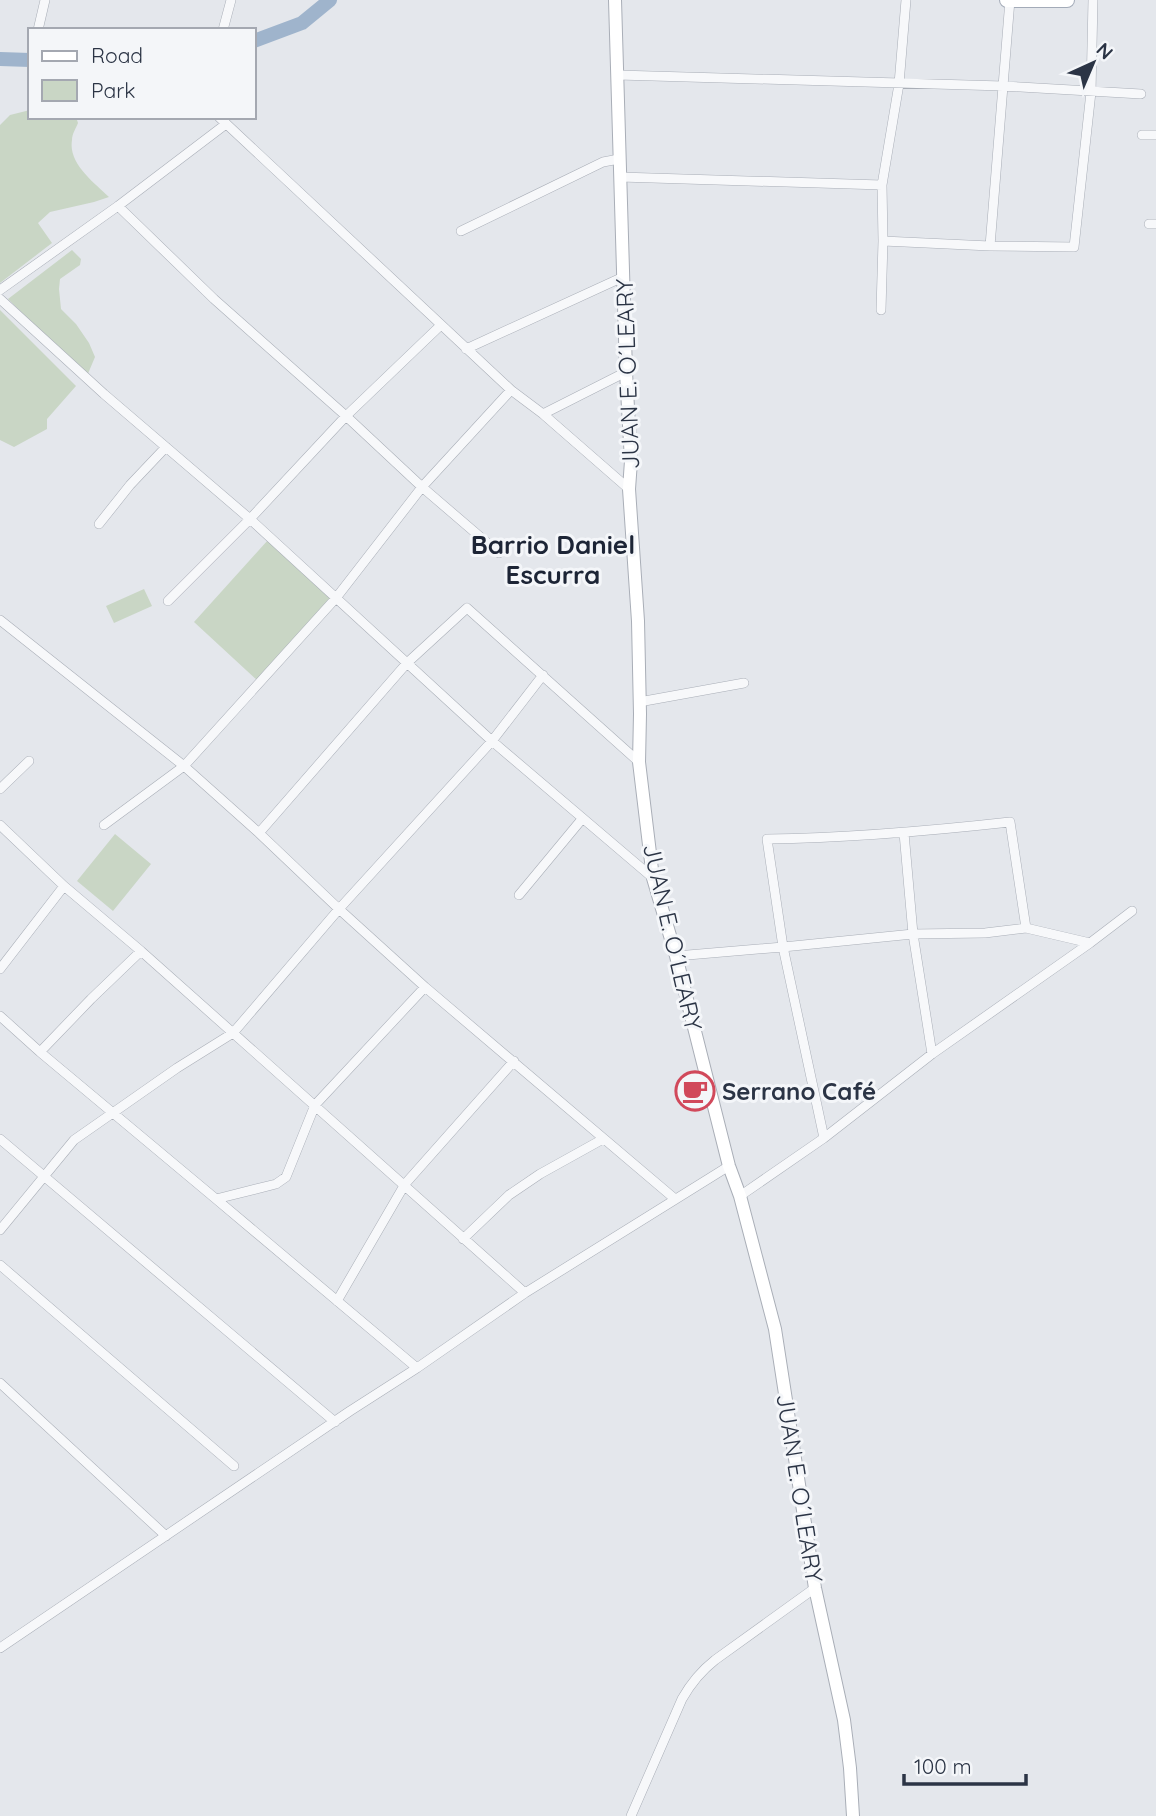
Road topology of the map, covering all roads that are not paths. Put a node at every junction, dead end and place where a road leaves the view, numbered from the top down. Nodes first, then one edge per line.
1 (45, 0) edge
2 (231, 0) edge
3 (615, 0) edge
4 (906, 0) edge
5 (1009, 0) edge
6 (1067, 0) edge
7 (1093, 0) edge
8 (38, 28) edge
9 (224, 28) edge
10 (618, 75) junction
11 (899, 84) junction
12 (1003, 86) junction
13 (1091, 92) junction
14 (1141, 94) dead end
15 (223, 121) edge
16 (1142, 135) dead end
17 (1156, 135) edge
18 (619, 159) junction
19 (620, 177) junction
20 (882, 185) junction
21 (118, 206) junction
22 (461, 231) dead end
23 (883, 241) junction
24 (990, 246) junction
25 (623, 277) junction
26 (0, 290) edge
27 (0, 299) edge
28 (881, 310) dead end
29 (441, 325) junction
30 (466, 349) junction
31 (626, 372) junction
32 (511, 390) junction
33 (543, 414) junction
34 (346, 416) junction
35 (166, 447) junction
36 (422, 487) junction
37 (629, 489) junction
38 (250, 519) junction
39 (99, 524) dead end
40 (499, 554) dead end
41 (336, 598) junction
42 (168, 601) dead end
43 (0, 620) edge
44 (407, 663) junction
45 (543, 675) junction
46 (744, 683) dead end
47 (639, 702) junction
48 (492, 741) junction
49 (29, 761) dead end
50 (639, 762) junction
51 (184, 766) junction
52 (0, 789) edge
53 (582, 819) junction
54 (0, 825) edge
55 (104, 825) dead end
56 (259, 833) junction
57 (904, 833) junction
58 (653, 878) junction
59 (65, 886) junction
60 (519, 895) dead end
61 (339, 909) junction
62 (1132, 911) dead end
63 (1026, 928) junction
64 (913, 934) junction
65 (1090, 943) junction
66 (783, 947) junction
67 (141, 951) junction
68 (676, 956) junction
69 (0, 969) edge
70 (425, 987) junction
71 (0, 1016) edge
72 (233, 1033) junction
73 (40, 1052) junction
74 (932, 1054) junction
75 (514, 1061) junction
76 (315, 1105) junction
77 (112, 1113) junction
78 (824, 1138) junction
79 (0, 1139) edge
80 (603, 1139) junction
81 (729, 1166) junction
82 (45, 1177) junction
83 (405, 1184) junction
84 (740, 1196) junction
85 (216, 1199) junction
86 (675, 1199) junction
87 (0, 1230) edge
88 (463, 1239) junction
89 (0, 1265) edge
90 (525, 1293) junction
91 (337, 1301) junction
92 (417, 1368) junction
93 (0, 1382) edge
94 (335, 1422) junction
95 (234, 1466) dead end
96 (166, 1536) junction
97 (815, 1588) junction
98 (0, 1648) edge
99 (631, 1816) edge
100 (853, 1816) edge

1 - 8 street
2 - 9 street
3 - 10 street, JUAN E. O´LEARY
4 - 11 street
5 - 6 main road
5 - 12 street
7 - 13 street
10 - 11 street
10 - 18 street, JUAN E. O´LEARY
11 - 12 street
11 - 20 street
12 - 13 street
12 - 24 street
13 - 14 street
13 - 24 street
15 - 21 street
15 - 29 street
16 - 17 street
18 - 19 street, JUAN E. O´LEARY
18 - 22 street
19 - 20 street
19 - 25 street, JUAN E. O´LEARY
20 - 23 street
21 - 26 street
21 - 34 street
23 - 24 street
23 - 28 street
25 - 30 street
25 - 31 street, JUAN E. O´LEARY
27 - 35 street
29 - 30 street
29 - 34 street
30 - 32 street
31 - 33 street
31 - 37 street, JUAN E. O´LEARY
32 - 33 street
32 - 36 street
33 - 37 street
34 - 36 street
34 - 38 street
35 - 38 street
35 - 39 street
36 - 40 street
36 - 41 street
37 - 47 street, JUAN E. O´LEARY
38 - 41 street
38 - 42 street
41 - 44 street
41 - 51 street
43 - 51 street
44 - 45 street
44 - 48 street
44 - 56 street
45 - 48 street
45 - 50 street
46 - 47 street
47 - 50 street, JUAN E. O´LEARY
48 - 53 street
48 - 61 street
49 - 52 street
50 - 58 street, JUAN E. O´LEARY
51 - 55 street
51 - 56 street
53 - 58 street
53 - 60 street
54 - 59 street
56 - 61 street
57 - 63 street
57 - 64 street
57 - 66 street
58 - 68 street, JUAN E. O´LEARY
59 - 67 street
59 - 69 street
61 - 70 street
61 - 72 street
62 - 65 street
63 - 64 street
63 - 65 street
64 - 66 street
64 - 74 street
65 - 74 street
66 - 68 street
66 - 78 street
67 - 72 street
67 - 73 street
68 - 81 street, JUAN E. O´LEARY
70 - 75 street
70 - 76 street
71 - 73 street
72 - 76 street
72 - 77 street
73 - 77 street
74 - 78 street
75 - 80 street
75 - 83 street
76 - 83 street
76 - 85 street
77 - 82 street
77 - 85 street
78 - 84 street
79 - 82 street
80 - 86 street
80 - 88 street
81 - 84 street, JUAN E. O´LEARY
81 - 86 street
82 - 87 street
82 - 94 street
83 - 88 street
83 - 91 street
84 - 97 street, JUAN E. O´LEARY
85 - 91 street
86 - 90 street
88 - 90 street
89 - 95 street
90 - 92 street
91 - 92 street
92 - 94 street
93 - 96 street
94 - 96 street
96 - 98 street
97 - 99 street
97 - 100 street, JUAN E. O´LEARY

